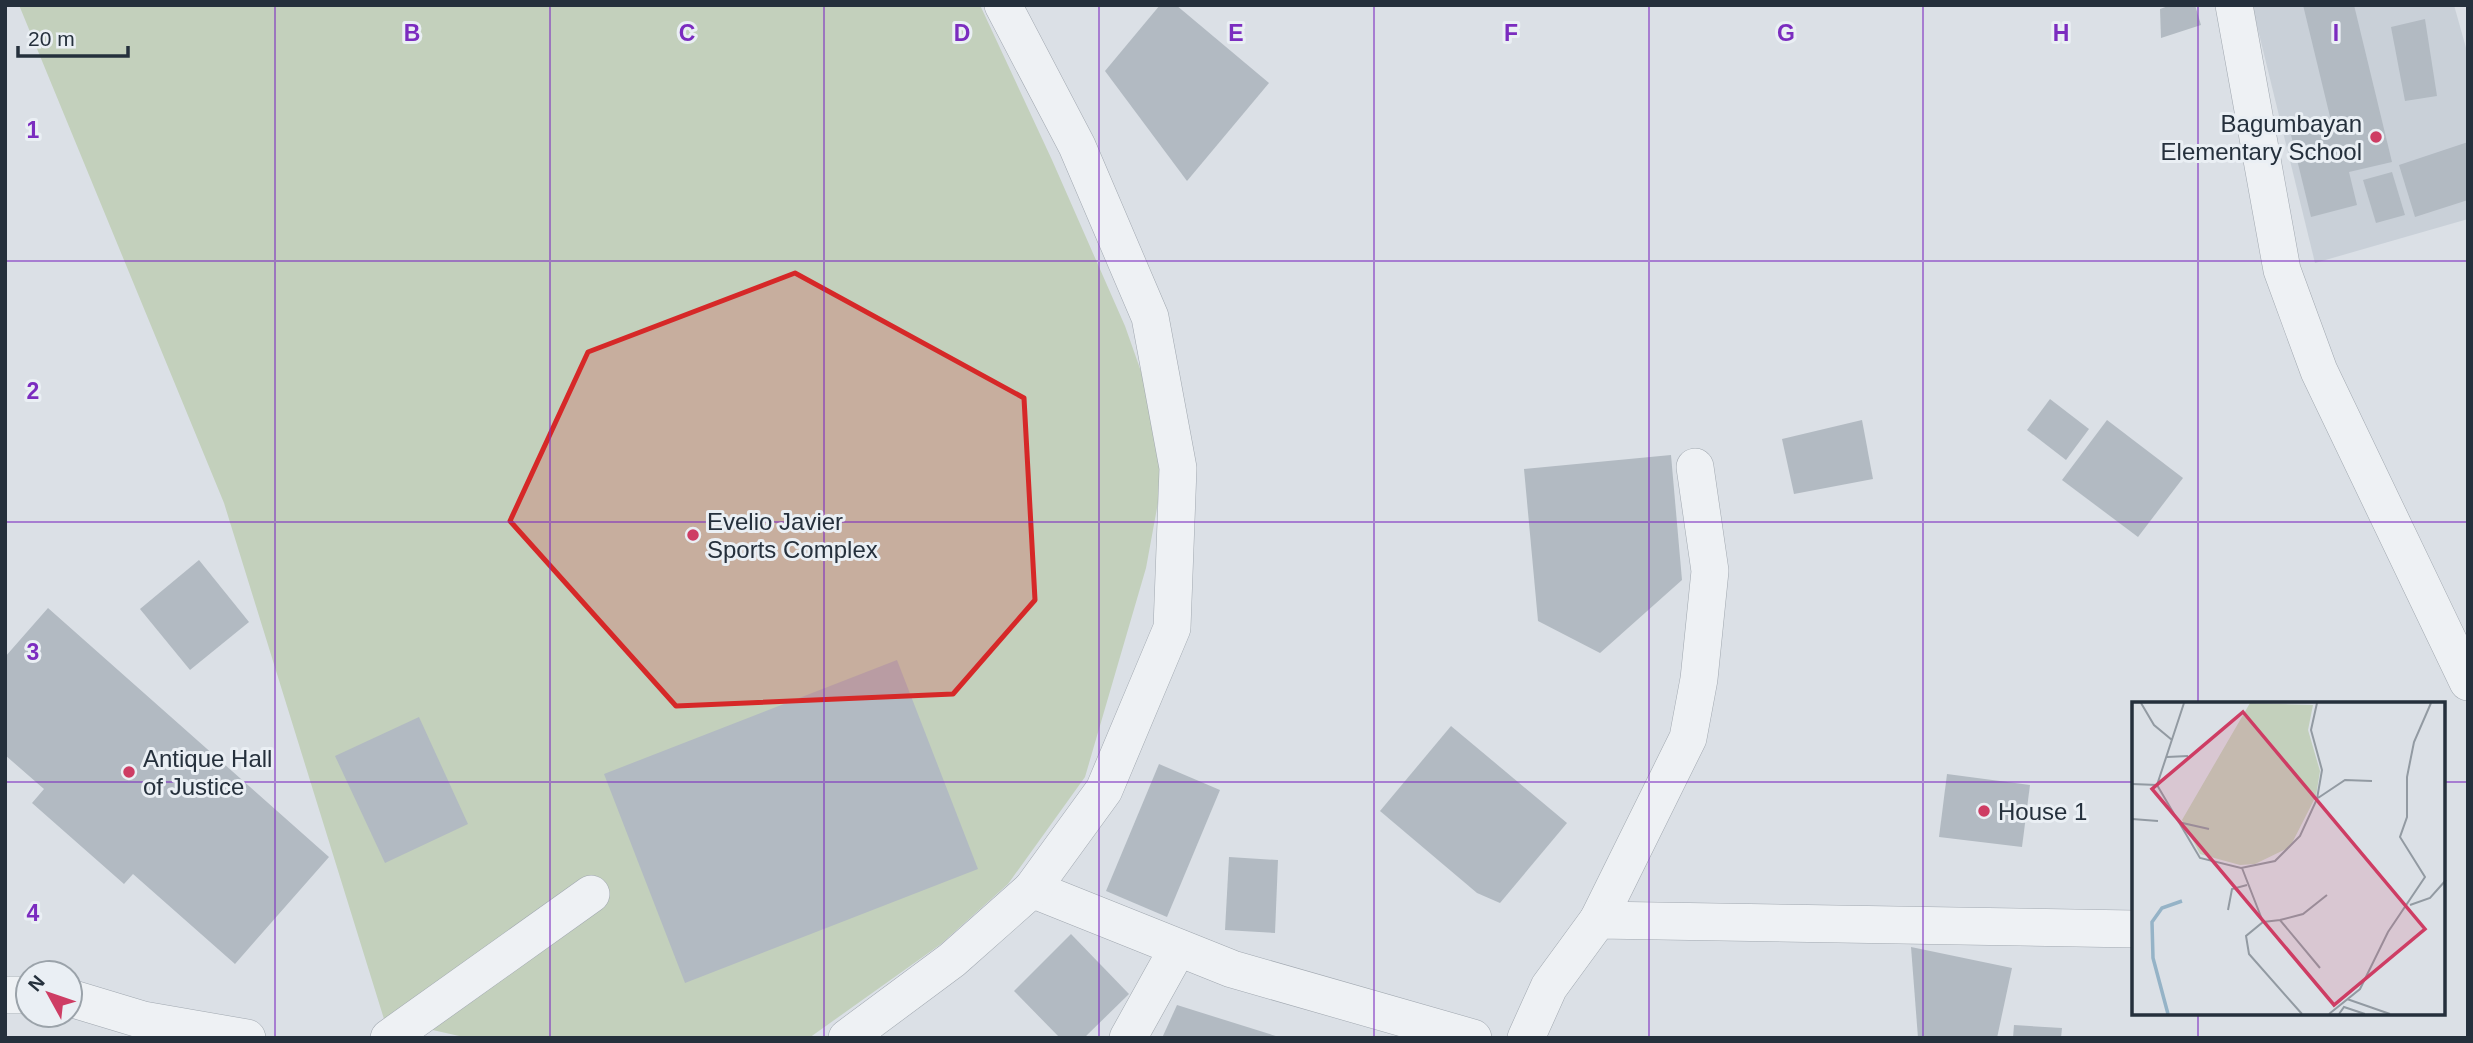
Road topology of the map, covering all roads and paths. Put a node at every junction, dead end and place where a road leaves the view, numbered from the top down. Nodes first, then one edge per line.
1 (1003, 5) edge
2 (2234, 5) edge
3 (1695, 467) dead end
4 (2468, 682) edge
5 (1032, 889) junction
6 (591, 894) dead end
7 (1598, 920) junction
8 (2132, 929) edge
9 (1178, 948) junction
10 (84, 1002) edge
11 (247, 1038) edge
12 (389, 1038) edge
13 (847, 1038) edge
14 (1128, 1038) edge
15 (1473, 1038) edge
16 (1526, 1038) edge

1 - 5 street
2 - 4 street
3 - 7 street
5 - 9 street
5 - 13 street
6 - 12 street
7 - 8 street
7 - 16 street
9 - 14 street
9 - 15 street
10 - 11 street

